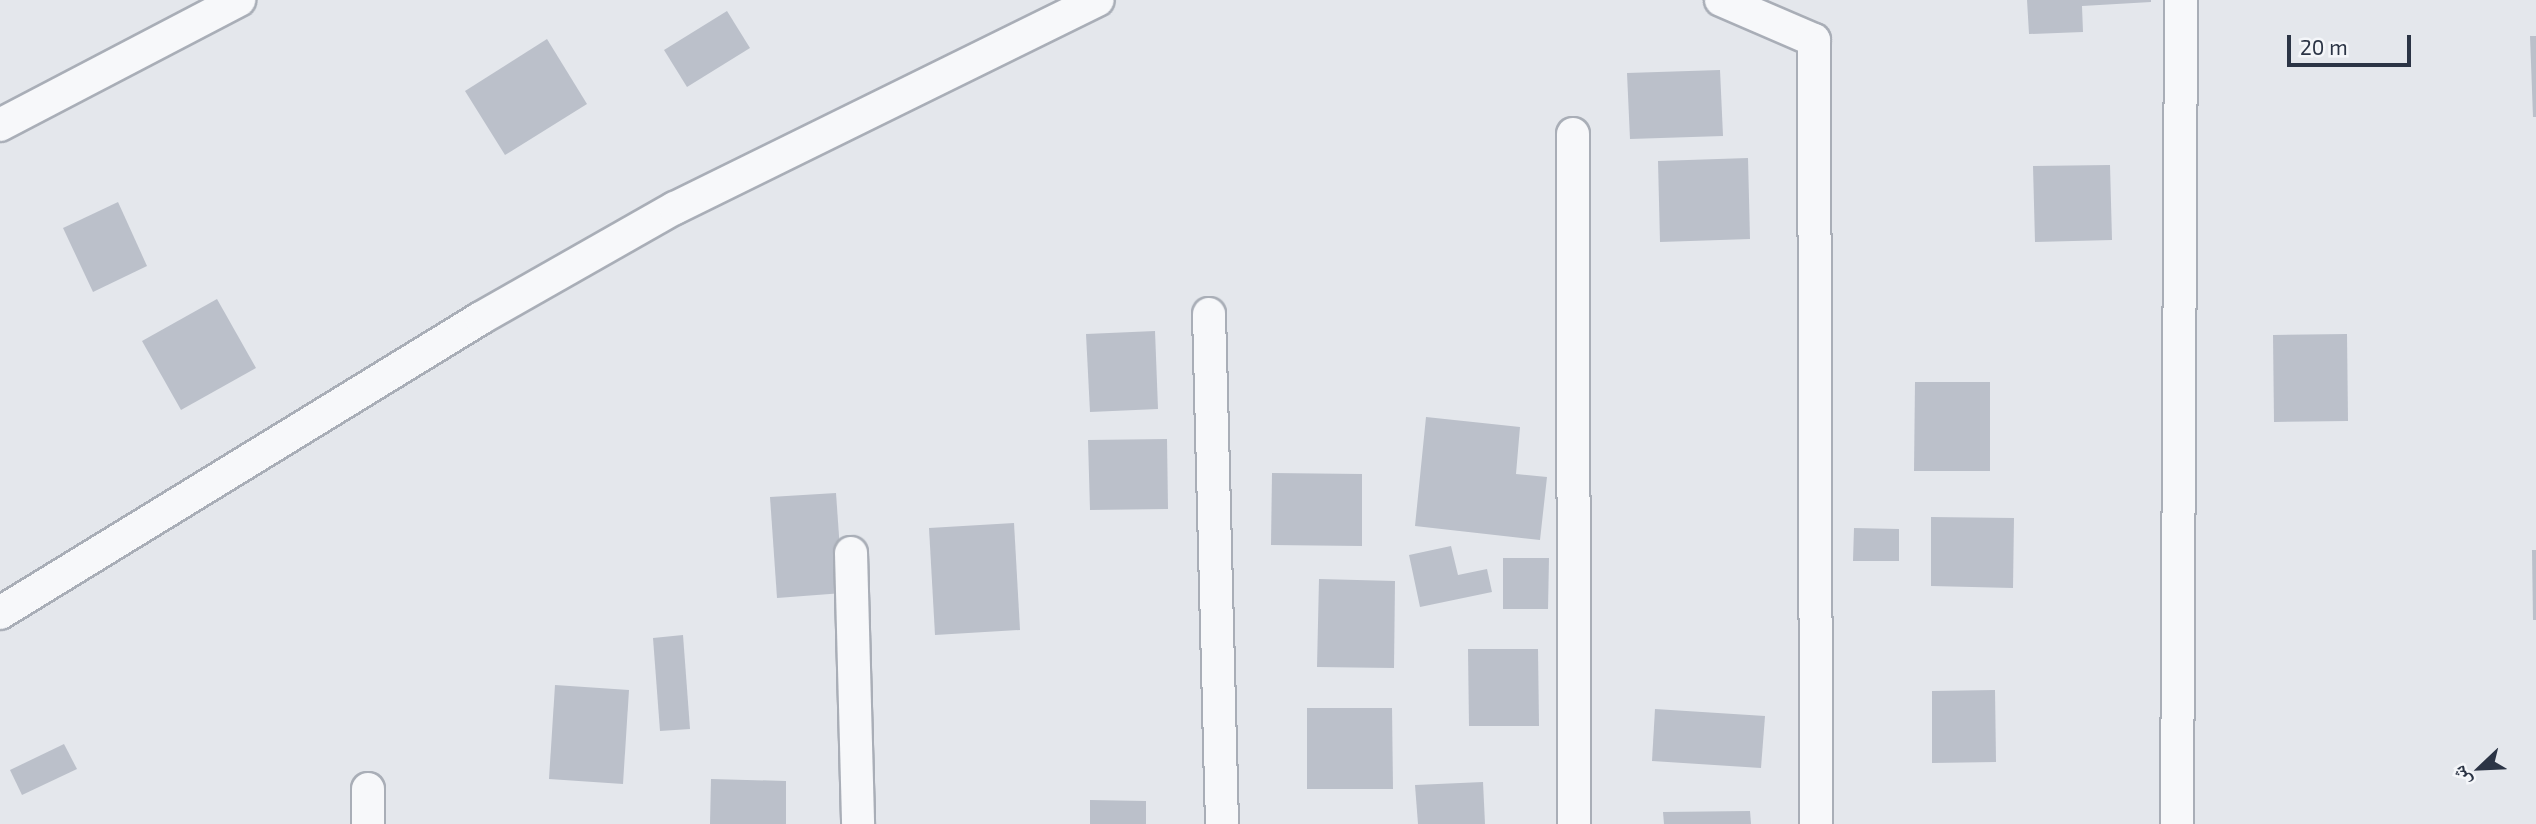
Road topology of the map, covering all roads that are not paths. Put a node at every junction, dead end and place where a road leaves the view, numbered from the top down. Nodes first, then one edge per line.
1 (239, 0) edge
2 (1098, 0) edge
3 (1721, 0) edge
4 (2181, 0) edge
5 (0, 125) edge
6 (1573, 134) dead end
7 (1209, 314) dead end
8 (851, 553) dead end
9 (0, 613) edge
10 (368, 789) dead end
11 (368, 824) edge
12 (858, 824) edge
13 (1222, 824) edge
14 (1574, 824) edge
15 (1816, 824) edge
16 (2177, 824) edge

1 - 5 street
2 - 9 street
3 - 15 street
4 - 16 street
6 - 14 street
7 - 13 street
8 - 12 street
10 - 11 street

